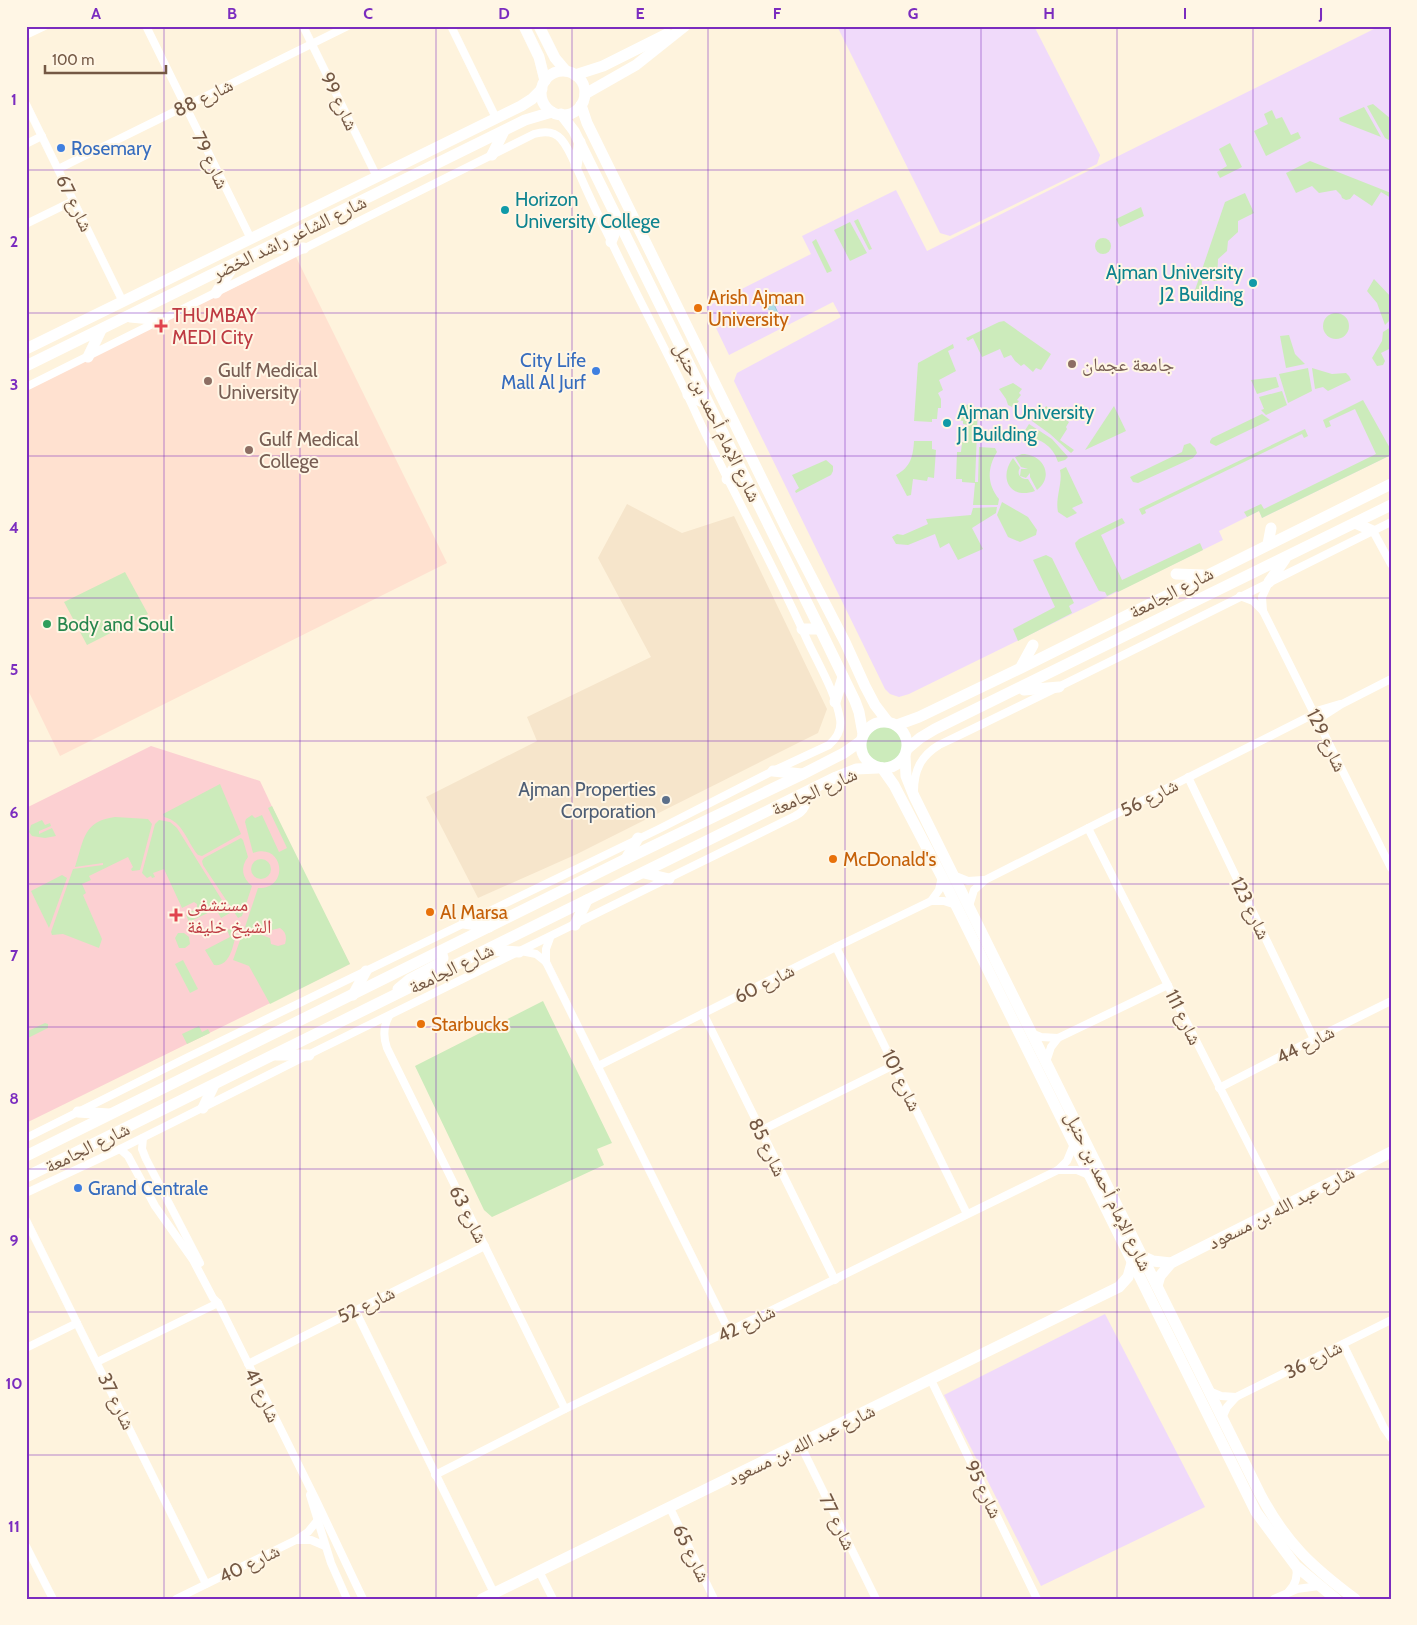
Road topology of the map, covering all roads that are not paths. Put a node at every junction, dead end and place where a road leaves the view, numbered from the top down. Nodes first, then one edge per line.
1 (45, 26) edge
2 (146, 26) edge
3 (304, 26) edge
4 (348, 26) edge
5 (451, 26) edge
6 (524, 26) edge
7 (539, 26) edge
8 (683, 26) edge
9 (26, 36) edge
10 (312, 44) junction
11 (570, 73) junction
12 (543, 85) junction
13 (583, 99) junction
14 (26, 104) edge
15 (185, 106) junction
16 (557, 113) junction
17 (496, 118) junction
18 (504, 131) junction
19 (42, 136) junction
20 (580, 142) junction
21 (26, 144) edge
22 (492, 156) junction
23 (576, 166) junction
24 (58, 168) junction
25 (377, 177) junction
26 (74, 200) junction
27 (619, 222) junction
28 (26, 224) edge
29 (251, 239) junction
30 (611, 242) junction
31 (268, 248) junction
32 (304, 248) junction
33 (234, 265) junction
34 (216, 293) junction
35 (123, 302) junction
36 (128, 317) junction
37 (163, 320) junction
38 (101, 330) junction
39 (26, 349) edge
40 (88, 356) junction
41 (26, 366) edge
42 (26, 387) edge
43 (688, 395) junction
44 (709, 405) junction
45 (738, 461) junction
46 (1391, 474) edge
47 (728, 479) junction
48 (1388, 485) edge
49 (1391, 505) edge
50 (1391, 522) edge
51 (1355, 523) junction
52 (1271, 528) dead end
53 (1374, 531) junction
54 (1268, 544) junction
55 (1287, 557) junction
56 (1391, 564) edge
57 (1176, 574) dead end
58 (1205, 575) junction
59 (1269, 582) junction
60 (1240, 596) junction
61 (1263, 611) junction
62 (802, 628) junction
63 (820, 629) junction
64 (1033, 645) dead end
65 (1021, 668) junction
66 (843, 677) junction
67 (1391, 679) edge
68 (1059, 688) junction
69 (1017, 690) junction
70 (835, 702) junction
71 (1315, 716) junction
72 (892, 724) junction
73 (862, 738) junction
74 (906, 752) junction
75 (880, 768) junction
76 (773, 771) junction
77 (803, 774) junction
78 (1188, 777) junction
79 (809, 791) junction
80 (914, 796) junction
81 (1088, 828) junction
82 (638, 838) junction
83 (626, 859) junction
84 (1391, 868) edge
85 (644, 873) junction
86 (947, 876) junction
87 (669, 879) junction
88 (985, 880) junction
89 (588, 900) junction
90 (931, 901) junction
91 (956, 905) junction
92 (968, 906) junction
93 (464, 923) junction
94 (575, 925) junction
95 (489, 927) junction
96 (550, 938) junction
97 (836, 947) junction
98 (488, 950) junction
99 (441, 951) junction
100 (520, 952) junction
101 (546, 962) junction
102 (366, 971) junction
103 (1168, 985) junction
104 (353, 995) junction
105 (395, 995) junction
106 (1391, 1001) edge
107 (703, 1013) junction
108 (389, 1016) junction
109 (1031, 1032) junction
110 (1058, 1038) junction
111 (1314, 1039) junction
112 (275, 1055) junction
113 (309, 1055) junction
114 (1046, 1063) junction
115 (894, 1065) junction
116 (598, 1066) junction
117 (214, 1085) junction
118 (1219, 1088) junction
119 (203, 1108) junction
120 (78, 1112) junction
121 (111, 1114) junction
122 (760, 1132) junction
123 (26, 1138) edge
124 (142, 1138) junction
125 (1074, 1144) junction
126 (120, 1149) junction
127 (1391, 1152) edge
128 (26, 1156) edge
129 (1058, 1170) junction
130 (1089, 1175) junction
131 (26, 1177) edge
132 (27, 1194) edge
133 (1280, 1206) junction
134 (967, 1214) junction
135 (26, 1220) edge
136 (485, 1246) junction
137 (1137, 1260) junction
138 (1171, 1263) junction
139 (835, 1280) junction
140 (1119, 1287) junction
141 (1151, 1288) junction
142 (218, 1304) junction
143 (355, 1310) junction
144 (1391, 1320) edge
145 (77, 1323) junction
146 (729, 1331) junction
147 (1343, 1344) junction
148 (26, 1348) edge
149 (97, 1362) junction
150 (248, 1364) junction
151 (931, 1380) junction
152 (1207, 1390) junction
153 (1236, 1397) junction
154 (565, 1409) junction
155 (1222, 1418) junction
156 (1391, 1438) edge
157 (800, 1444) junction
158 (435, 1475) junction
159 (308, 1486) junction
160 (670, 1508) junction
161 (317, 1521) junction
162 (296, 1540) junction
163 (26, 1546) edge
164 (325, 1546) junction
165 (1296, 1566) junction
166 (539, 1572) junction
167 (206, 1584) junction
168 (1319, 1586) junction
169 (1289, 1591) junction
170 (494, 1593) junction
171 (1277, 1598) edge
172 (53, 1599) edge
173 (176, 1599) edge
174 (347, 1599) edge
175 (363, 1599) edge
176 (482, 1599) edge
177 (552, 1599) edge
178 (714, 1599) edge
179 (876, 1599) edge
180 (1037, 1599) edge
181 (1336, 1599) edge
182 (1355, 1599) edge

1 - 9 street
2 - 15 street, شارع 79
3 - 10 street, شارع 99
4 - 10 street, شارع 88
5 - 17 street
6 - 12 street
7 - 11 street
8 - 11 street
8 - 13 street
10 - 15 street, شارع 88
10 - 25 street, شارع 99
11 - 12 street
11 - 13 street
12 - 16 street
12 - 17 street, شارع الشاعر راشد الخضر
13 - 16 street
13 - 72 street, شارع الإمام أحمد بن حنبل
14 - 19 street, شارع 67
15 - 24 street, شارع 88
15 - 29 street, شارع 79
16 - 18 street, شارع الشاعر راشد الخضر
16 - 20 street, شارع الإمام أحمد بن حنبل
17 - 25 street, شارع الشاعر راشد الخضر
18 - 22 street
18 - 31 street, شارع الشاعر راشد الخضر
19 - 21 street
19 - 24 street, شارع 67
20 - 23 street
20 - 27 street, شارع الإمام أحمد بن حنبل
22 - 23 street
22 - 32 street
23 - 30 street
24 - 26 street, شارع 67
25 - 29 street, شارع الشاعر راشد الخضر
26 - 28 street
26 - 35 street, شارع 67
27 - 30 street
27 - 44 street, شارع الإمام أحمد بن حنبل
29 - 35 street, شارع الشاعر راشد الخضر
30 - 43 street
31 - 32 street
31 - 33 street, شارع الشاعر راشد الخضر
32 - 34 street
33 - 34 street
33 - 36 street, شارع الشاعر راشد الخضر
34 - 37 street
35 - 39 street, شارع الشاعر راشد الخضر
36 - 37 street
36 - 38 street, شارع الشاعر راشد الخضر
37 - 40 street
38 - 40 street
38 - 41 street, شارع الشاعر راشد الخضر
40 - 42 street
43 - 44 street
43 - 47 street
44 - 45 street, شارع الإمام أحمد بن حنبل
45 - 47 street
45 - 63 street, شارع الإمام أحمد بن حنبل
46 - 48 street
47 - 62 street
48 - 54 street, شارع الجامعة
49 - 51 street, شارع الجامعة
50 - 53 street
51 - 53 street
51 - 55 street, شارع الجامعة
52 - 54 street
53 - 56 street
53 - 59 street
54 - 58 street, شارع الجامعة
55 - 59 street
55 - 69 street, شارع الجامعة
57 - 58 street
58 - 65 street, شارع الجامعة
59 - 60 street
59 - 61 street
60 - 61 street, شارع 129
60 - 68 street
61 - 71 street, شارع 129
62 - 63 street
62 - 70 street
63 - 66 street, شارع الإمام أحمد بن حنبل
64 - 65 street
65 - 72 street, شارع الجامعة
66 - 70 street
66 - 73 street, شارع الإمام أحمد بن حنبل
67 - 71 street, شارع 56
68 - 69 street
68 - 80 street
69 - 74 street, شارع الجامعة
70 - 76 street
71 - 78 street, شارع 56
71 - 84 street, شارع 129
72 - 73 street
72 - 74 street
73 - 75 street
73 - 77 street, شارع الجامعة
74 - 75 street
74 - 80 street, شارع الإمام أحمد بن حنبل
75 - 79 street, شارع الجامعة
75 - 86 street, شارع الإمام أحمد بن حنبل
76 - 77 street
76 - 82 street
77 - 83 street, شارع الجامعة
78 - 81 street, شارع 56
78 - 111 street, شارع 123
79 - 85 street, شارع الجامعة
79 - 87 street
80 - 86 street, شارع الإمام أحمد بن حنبل
81 - 88 street, شارع 56
81 - 103 street, شارع 111
82 - 83 street
82 - 93 street
83 - 95 street, شارع الجامعة
85 - 87 street
85 - 89 street, شارع الجامعة
86 - 88 street
86 - 90 street
86 - 91 street, شارع الإمام أحمد بن حنبل
86 - 92 street, شارع الإمام أحمد بن حنبل
87 - 94 street
88 - 92 street, شارع 56
89 - 94 street
89 - 98 street, شارع الجامعة
90 - 91 street
90 - 97 street, شارع 60
91 - 125 street, شارع الإمام أحمد بن حنبل
92 - 109 street, شارع الإمام أحمد بن حنبل
93 - 95 street
93 - 102 street
94 - 96 street
95 - 99 street, شارع الجامعة
96 - 100 street
96 - 101 street
97 - 107 street, شارع 60
97 - 115 street, شارع 101
98 - 100 street
98 - 105 street, شارع الجامعة
99 - 104 street, شارع الجامعة
99 - 105 street
100 - 101 street
100 - 108 street
101 - 116 street
102 - 104 street
102 - 120 street
103 - 110 street
103 - 118 street, شارع 111
104 - 121 street, شارع الجامعة
105 - 112 street, شارع الجامعة
106 - 111 street, شارع 44
107 - 116 street, شارع 60
107 - 122 street, شارع 85
108 - 113 street
108 - 136 street, شارع 63
109 - 110 street
109 - 114 street, شارع الإمام أحمد بن حنبل
110 - 114 street
111 - 118 street, شارع 44
112 - 113 street
112 - 117 street, شارع الجامعة
113 - 119 street
114 - 137 street, شارع الإمام أحمد بن حنبل
115 - 122 street
115 - 134 street, شارع 101
116 - 146 street
117 - 119 street
117 - 131 street, شارع الجامعة
118 - 133 street, شارع 111
119 - 124 street
120 - 121 street
120 - 123 street
121 - 128 street, شارع الجامعة
122 - 139 street, شارع 85
124 - 126 street
124 - 142 street, شارع 41
125 - 129 street, شارع 42
125 - 130 street, شارع الإمام أحمد بن حنبل
126 - 132 street
126 - 142 street, شارع 41
127 - 133 street, شارع عبد الله بن مسعود
129 - 130 street
129 - 134 street, شارع 42
130 - 137 street, شارع الإمام أحمد بن حنبل
133 - 138 street, شارع عبد الله بن مسعود
134 - 139 street, شارع 42
135 - 145 street, شارع 37
136 - 143 street, شارع 52
136 - 154 street, شارع 63
137 - 138 street
137 - 140 street
137 - 141 street, شارع الإمام أحمد بن حنبل
138 - 141 street, شارع عبد الله بن مسعود
139 - 146 street, شارع 42
140 - 141 street
140 - 151 street, شارع عبد الله بن مسعود
141 - 152 street, شارع الإمام أحمد بن حنبل
141 - 165 street, شارع الإمام أحمد بن حنبل
142 - 149 street
142 - 150 street, شارع 41
143 - 150 street, شارع 52
143 - 158 street
144 - 147 street, شارع 36
145 - 148 street
145 - 149 street, شارع 37
146 - 154 street, شارع 42
147 - 153 street, شارع 36
147 - 156 street
149 - 167 street, شارع 37
150 - 159 street, شارع 41
151 - 157 street, شارع عبد الله بن مسعود
151 - 180 street, شارع 95
152 - 153 street
152 - 155 street, شارع الإمام أحمد بن حنبل
153 - 155 street, شارع 36
154 - 158 street, شارع 42
155 - 182 street, شارع الإمام أحمد بن حنبل
157 - 160 street, شارع عبد الله بن مسعود
157 - 179 street, شارع 77
158 - 170 street
159 - 161 street, شارع 41
159 - 175 street, شارع 41
160 - 166 street, شارع عبد الله بن مسعود
160 - 178 street, شارع 65
161 - 162 street, شارع 40
161 - 164 street, شارع 41
162 - 164 street, شارع 40
162 - 167 street, شارع 40
163 - 172 street
164 - 174 street, شارع 41
165 - 168 street, شارع الإمام أحمد بن حنبل
165 - 169 street
166 - 170 street, شارع عبد الله بن مسعود
166 - 177 street
167 - 173 street, شارع 40
168 - 169 street
168 - 181 street, شارع الإمام أحمد بن حنبل
169 - 171 street
170 - 176 street, شارع عبد الله بن مسعود

